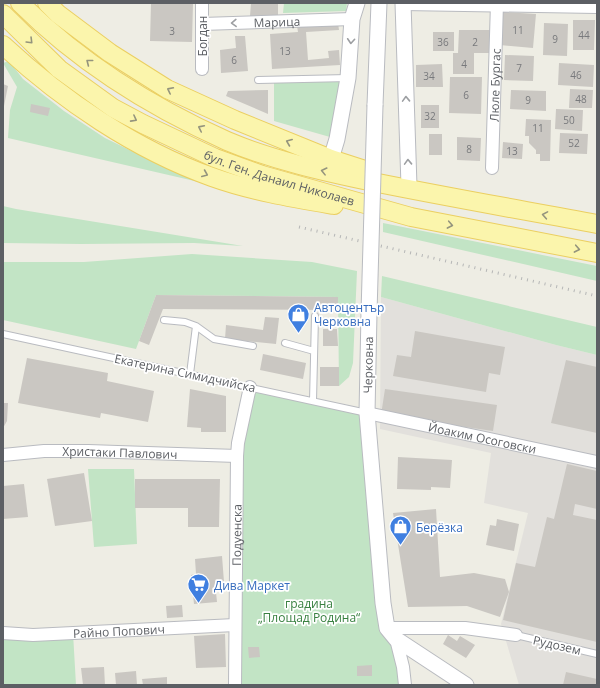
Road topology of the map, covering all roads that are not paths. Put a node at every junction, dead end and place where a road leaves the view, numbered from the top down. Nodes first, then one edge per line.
1 (20, 3) edge
2 (47, 3) edge
3 (202, 3) edge
4 (356, 3) edge
5 (379, 3) edge
6 (403, 4) edge
7 (497, 4) edge
8 (597, 7) edge
9 (3, 14) edge
10 (352, 19) junction
11 (202, 24) junction
12 (3, 45) edge
13 (202, 69) dead end
14 (348, 78) junction
15 (258, 80) dead end
16 (331, 159) junction
17 (492, 168) dead end
18 (413, 188) junction
19 (411, 217) junction
20 (597, 224) edge
21 (597, 253) edge
22 (315, 316) dead end
23 (164, 320) dead end
24 (196, 326) junction
25 (3, 334) edge
26 (285, 343) dead end
27 (253, 346) dead end
28 (314, 351) junction
29 (190, 374) junction
30 (250, 387) junction
31 (313, 400) junction
32 (367, 413) junction
33 (3, 455) edge
34 (237, 456) junction
35 (597, 462) edge
36 (235, 625) junction
37 (3, 633) edge
38 (392, 633) junction
39 (516, 635) joint
40 (597, 654) edge
41 (235, 685) edge
42 (404, 685) edge
43 (466, 685) edge

18 -> 1 main road, бул. Ген. Данаил Николаев
16 -> 2 main road
3 - 11 street, Богдан
4 - 10 street
5 - 32 street, Черковна, bridge
6 - 7 street
18 -> 6 street
7 - 8 street
7 - 17 street, Люле Бургас
9 -> 19 main road, бул. Ген. Данаил Николаев
10 -> 11 street, Марица
10 -> 14 street
11 - 13 street, Богдан
12 -> 19 main road
14 - 15 lane
14 - 16 street
16 - 18 main road
20 -> 18 main road, бул. Ген. Данаил Николаев
19 -> 21 main road, бул. Ген. Данаил Николаев
22 - 28 lane
23 - 24 lane
24 - 27 lane
24 - 29 lane
25 - 29 lane, Екатерина Симидчийска
26 - 28 lane
28 - 31 lane
29 - 30 lane, Екатерина Симидчийска
30 - 31 lane, Екатерина Симидчийска
30 - 34 street, Подуенска
31 - 32 lane, Екатерина Симидчийска
32 - 35 street, Йоаким Осоговски
32 - 38 street, Черковна
33 - 34 street, Христаки Павлович
34 - 36 street, Подуенска
36 - 37 street, Райно Попович
36 - 41 street, Подуенска
38 - 39 street
38 - 42 street
38 - 43 street
39 - 40 lane, Рудозем

